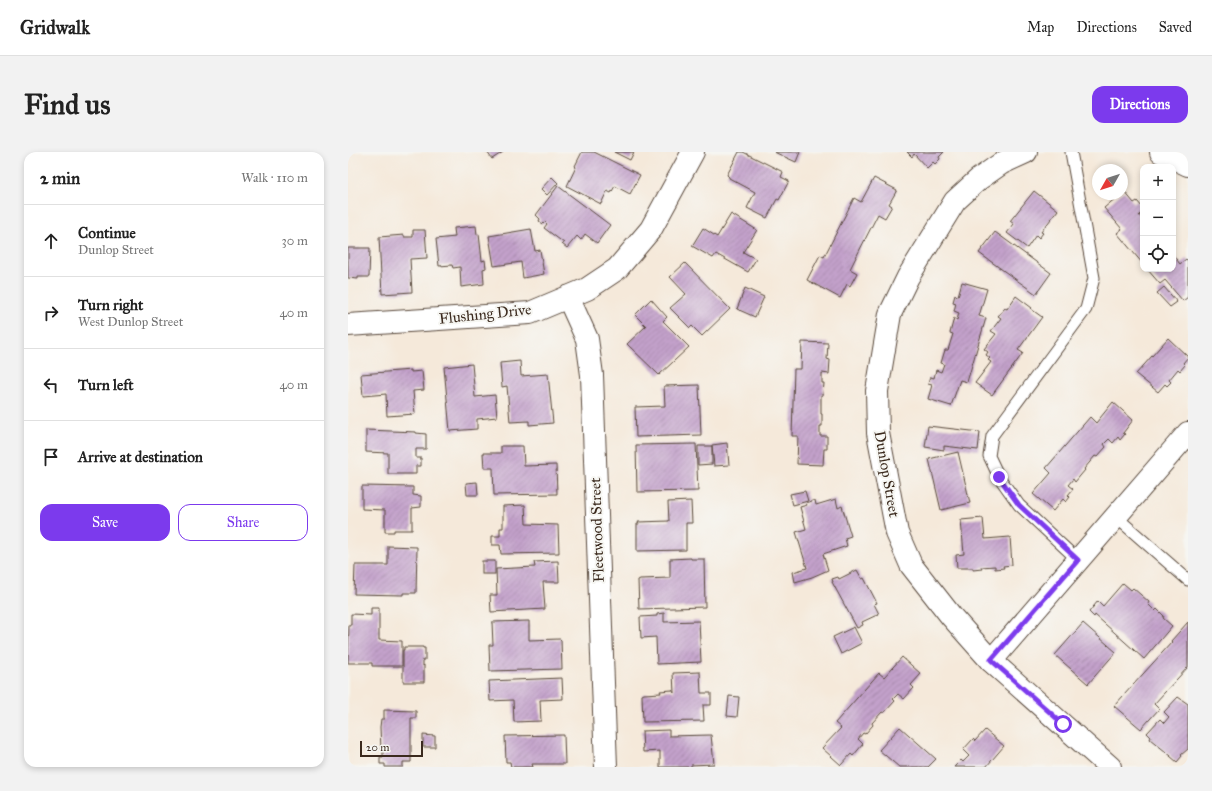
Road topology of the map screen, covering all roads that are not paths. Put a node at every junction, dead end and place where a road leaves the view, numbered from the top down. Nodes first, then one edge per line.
1 (693, 152) edge
2 (1026, 152) edge
3 (1071, 152) edge
4 (1161, 152) edge
5 (999, 158) edge
6 (1188, 165) edge
7 (568, 297) junction
8 (348, 325) edge
9 (1188, 433) edge
10 (1115, 516) junction
11 (1078, 560) junction
12 (1188, 580) edge
13 (991, 660) junction
14 (606, 767) edge
15 (1110, 767) edge

1 - 7 street, Flushing Drive
2 - 5 street, Dunlop Street
3 - 11 lane
4 - 6 street
5 - 13 street, Dunlop Street
7 - 8 street, Flushing Drive
7 - 14 street, Fleetwood Street
9 - 10 street
10 - 11 street
10 - 12 lane
11 - 13 street
13 - 15 street, Dunlop Street

